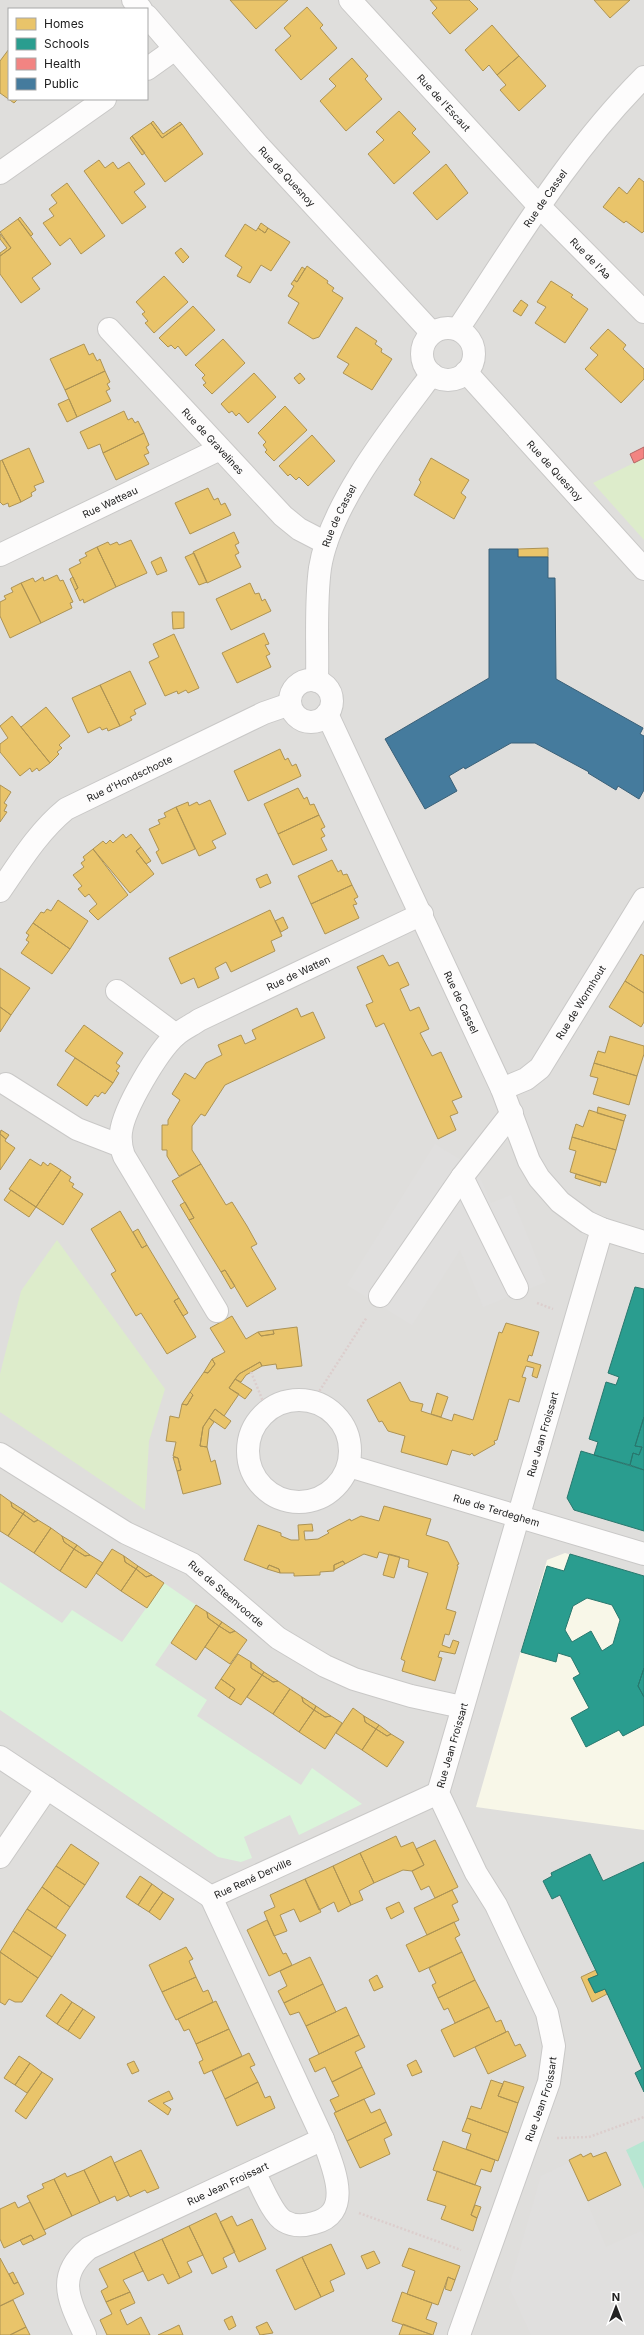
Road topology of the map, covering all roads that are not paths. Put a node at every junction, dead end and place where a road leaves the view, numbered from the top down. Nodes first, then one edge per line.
1 (133, 0) edge
2 (350, 0) edge
3 (140, 8) edge
4 (148, 17) edge
5 (175, 49) junction
6 (148, 68) edge
7 (644, 77) edge
8 (104, 100) edge
9 (0, 173) edge
10 (538, 205) junction
11 (644, 312) edge
12 (109, 329) dead end
13 (458, 329) junction
14 (432, 332) junction
15 (466, 372) junction
16 (432, 374) junction
17 (220, 449) junction
18 (326, 542) junction
19 (0, 554) edge
20 (644, 569) edge
21 (316, 681) junction
22 (290, 704) junction
23 (327, 714) junction
24 (0, 891) edge
25 (644, 899) edge
26 (422, 914) junction
27 (117, 991) dead end
28 (176, 1035) junction
29 (6, 1084) dead end
30 (502, 1089) junction
31 (512, 1112) junction
32 (121, 1146) junction
33 (462, 1177) junction
34 (602, 1229) junction
35 (644, 1242) edge
36 (517, 1288) road end
37 (380, 1296) road end
38 (217, 1311) dead end
39 (0, 1454) edge
40 (349, 1466) junction
41 (519, 1517) junction
42 (644, 1554) edge
43 (462, 1707) junction
44 (0, 1757) edge
45 (47, 1788) junction
46 (438, 1793) junction
47 (0, 1857) edge
48 (211, 1897) junction
49 (323, 2139) junction
50 (254, 2172) junction
51 (85, 2335) edge
52 (459, 2335) edge

1 - 3 street
2 - 10 street, Rue de l'Escaut
4 - 5 street, Rue de Quesnoy
5 - 6 street
5 - 14 street, Rue de Quesnoy
7 - 10 street, Rue de Cassel
8 - 9 street
10 - 11 street, Rue de l'Aa
10 - 13 street, Rue de Cassel
12 - 17 street, Rue de Gravelines
13 - 14 street
13 - 15 street
14 - 16 street
15 - 16 street
15 - 20 street, Rue de Quesnoy
16 - 18 street, Rue de Cassel
17 - 18 street, Rue de Gravelines
17 - 19 street, Rue Watteau
18 - 21 street, Rue de Cassel
21 - 22 street
21 - 23 street
22 - 23 street
22 - 24 street, Rue d'Hondschoote
23 - 26 street, Rue de Cassel
25 - 30 street, Rue de Wormhout
26 - 28 street, Rue de Watten
26 - 30 street, Rue de Cassel
27 - 28 street
28 - 32 street, Rue de Watten
29 - 32 street
30 - 31 street, Rue de Cassel
31 - 33 street
31 - 34 street, Rue de Cassel
32 - 38 street
33 - 36 street
33 - 37 street
34 - 35 street, Rue de Cassel
34 - 41 street, Rue Jean Froissart
39 - 43 street, Rue de Steenvoorde
40 - 40 street
40 - 41 street, Rue de Terdeghem
41 - 42 street, Rue de Terdeghem
41 - 43 street, Rue Jean Froissart
43 - 46 street, Rue Jean Froissart
44 - 45 street, Rue René Derville
45 - 47 street
45 - 48 street, Rue René Derville
46 - 48 street, Rue René Derville
46 - 52 street, Rue Jean Froissart
48 - 49 street
49 - 50 street, Rue Jean Froissart
49 - 50 street
50 - 51 street, Rue Jean Froissart

